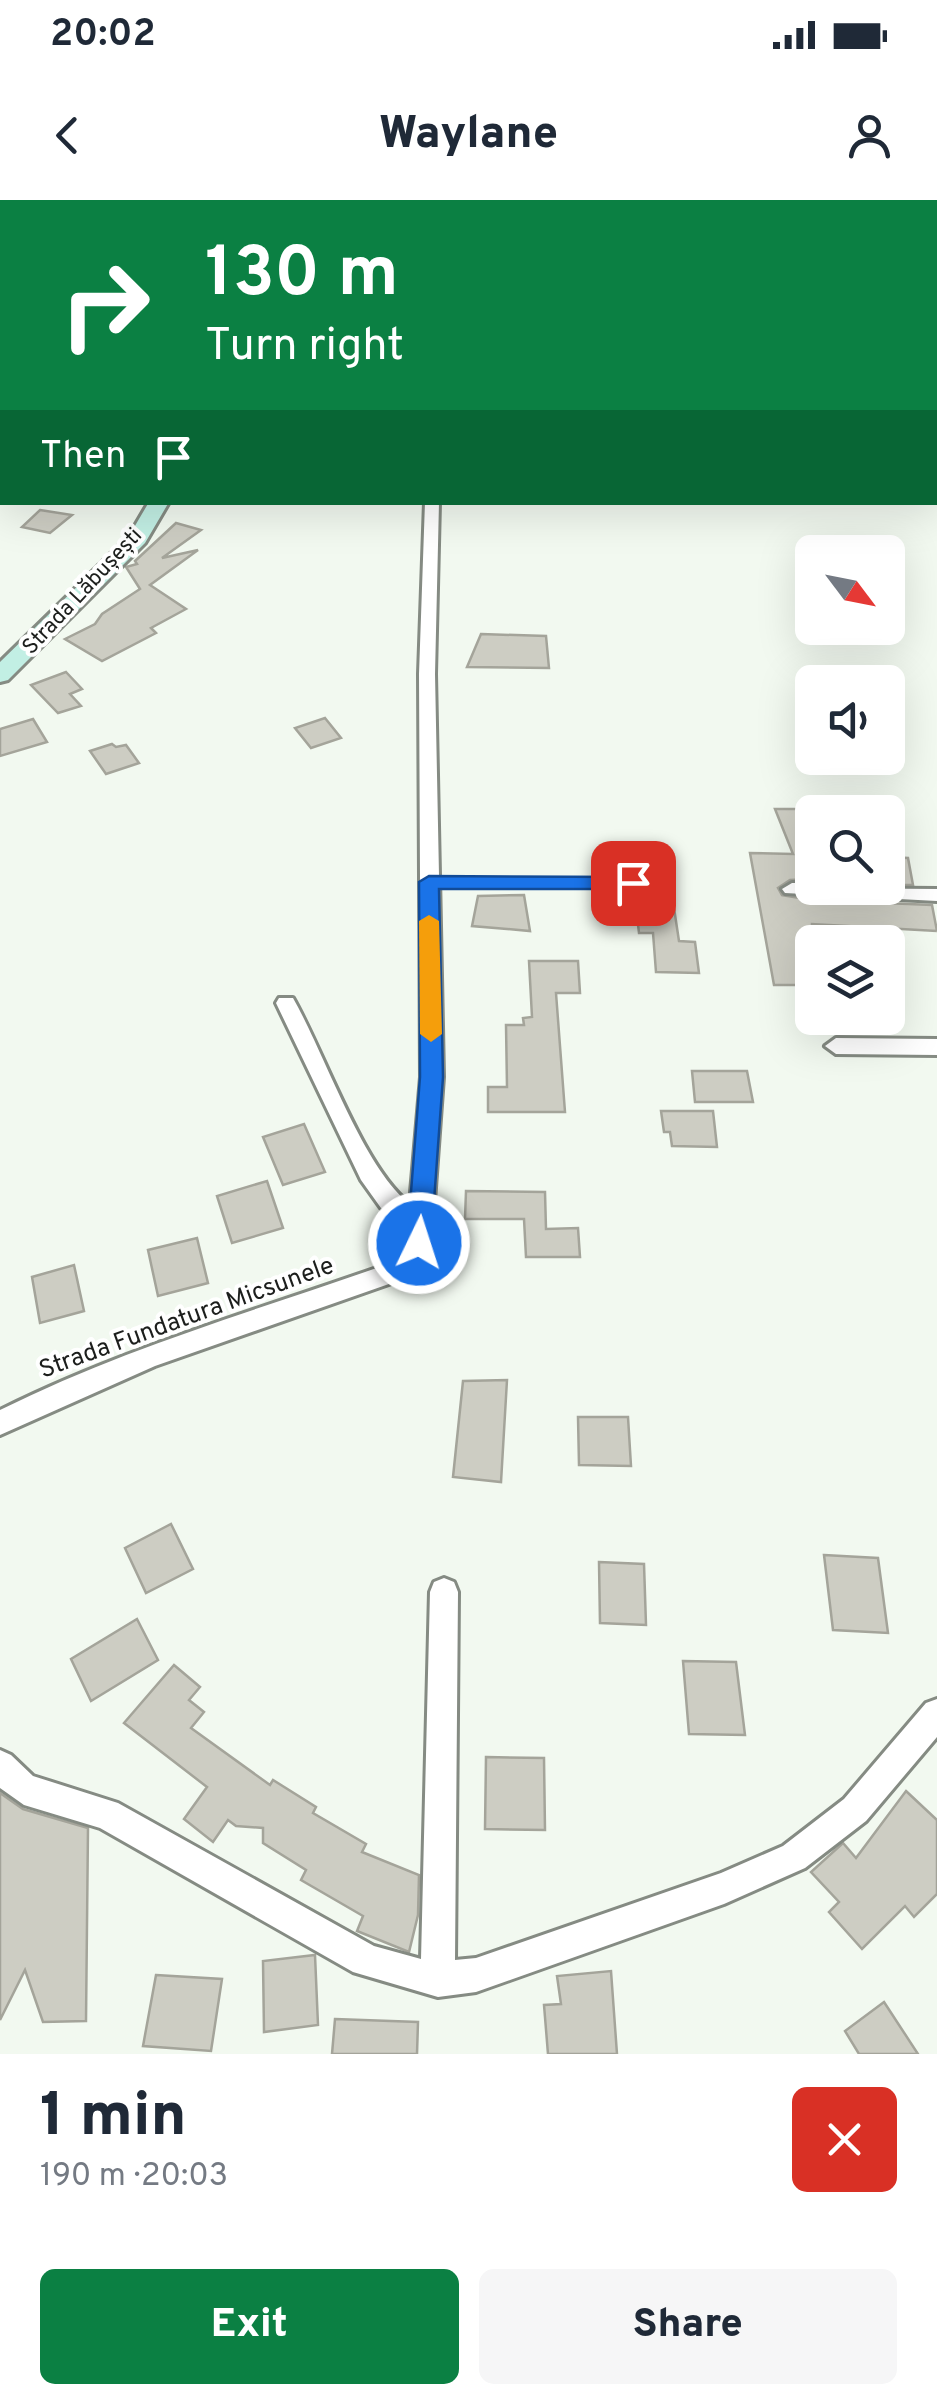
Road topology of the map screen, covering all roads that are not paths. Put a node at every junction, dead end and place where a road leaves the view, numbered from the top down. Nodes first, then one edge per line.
1 (157, 505) edge
2 (432, 505) edge
3 (0, 675) edge
4 (429, 882) junction
5 (633, 883) dead end
6 (792, 889) dead end
7 (937, 895) edge
8 (286, 1003) dead end
9 (836, 1046) dead end
10 (937, 1046) edge
11 (420, 1225) junction
12 (0, 1423) edge
13 (444, 1592) dead end
14 (937, 1714) edge
15 (0, 1766) edge
16 (438, 1980) junction

1 - 3 street, Strada Lăbușești
2 - 4 street, Strada Fundatura Micsunele
4 - 5 lane
4 - 11 street, Strada Fundatura Micsunele
6 - 7 street
8 - 11 street
9 - 10 street
11 - 12 street, Strada Fundatura Micsunele
13 - 16 street
14 - 16 street
15 - 16 street

